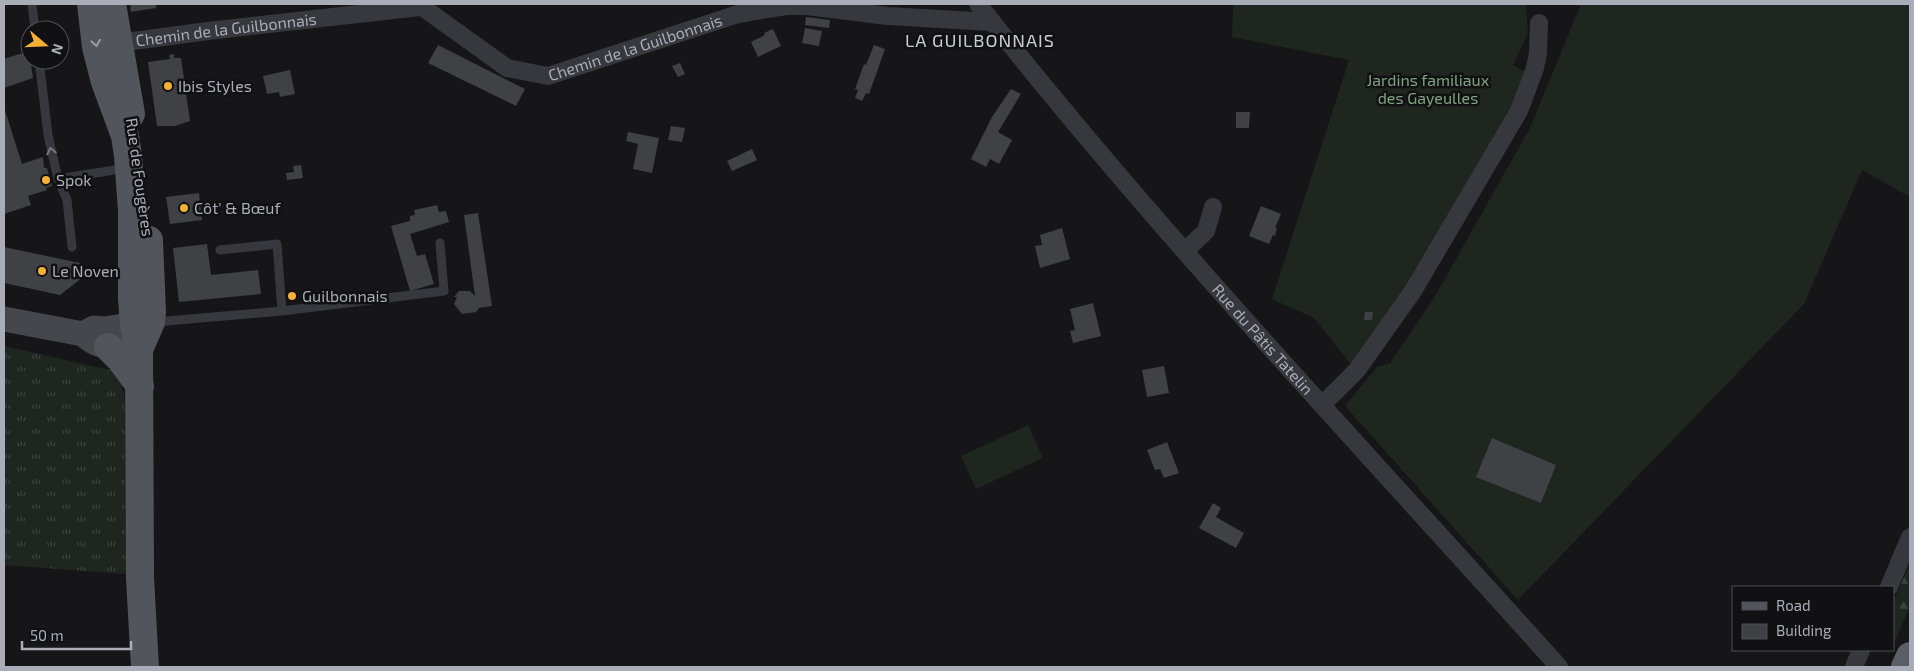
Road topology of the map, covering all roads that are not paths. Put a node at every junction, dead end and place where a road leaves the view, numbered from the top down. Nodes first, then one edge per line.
1 (32, 4) edge
2 (90, 4) edge
3 (112, 4) edge
4 (978, 4) edge
5 (34, 20) edge
6 (992, 22) junction
7 (1540, 23) dead end
8 (118, 43) junction
9 (40, 70) edge
10 (130, 168) junction
11 (58, 179) junction
12 (1213, 206) dead end
13 (440, 243) dead end
14 (72, 247) dead end
15 (220, 250) dead end
16 (1185, 251) junction
17 (282, 311) junction
18 (4, 319) edge
19 (140, 333) junction
20 (83, 334) junction
21 (108, 347) junction
22 (140, 386) junction
23 (1322, 404) junction
24 (1910, 537) edge
25 (1888, 586) edge
26 (1861, 651) edge
27 (1910, 656) edge
28 (145, 667) edge
29 (1559, 667) edge
30 (1854, 667) edge
31 (1905, 667) edge

1 - 5 lane
2 -> 10 main road
3 - 8 main road, Rue de Fougères
4 - 6 street, Rue du Pâtis Tatelin
6 - 8 street, Chemin de la Guilbonnais
6 - 16 street, Rue du Pâtis Tatelin
7 - 23 street
8 - 19 main road, Rue de Fougères
11 -> 9 lane
10 - 11 lane
10 - 19 main road
11 - 14 lane
12 - 16 street
13 - 17 lane
15 - 17 lane
16 - 23 street, Rue du Pâtis Tatelin
17 - 19 lane
18 - 20 main road
19 - 20 main road
19 - 21 main road
19 - 22 main road
20 - 21 main road
21 - 22 main road
22 - 28 main road
23 - 29 street, Rue du Pâtis Tatelin
24 - 25 street
26 - 30 street
27 - 31 highway

